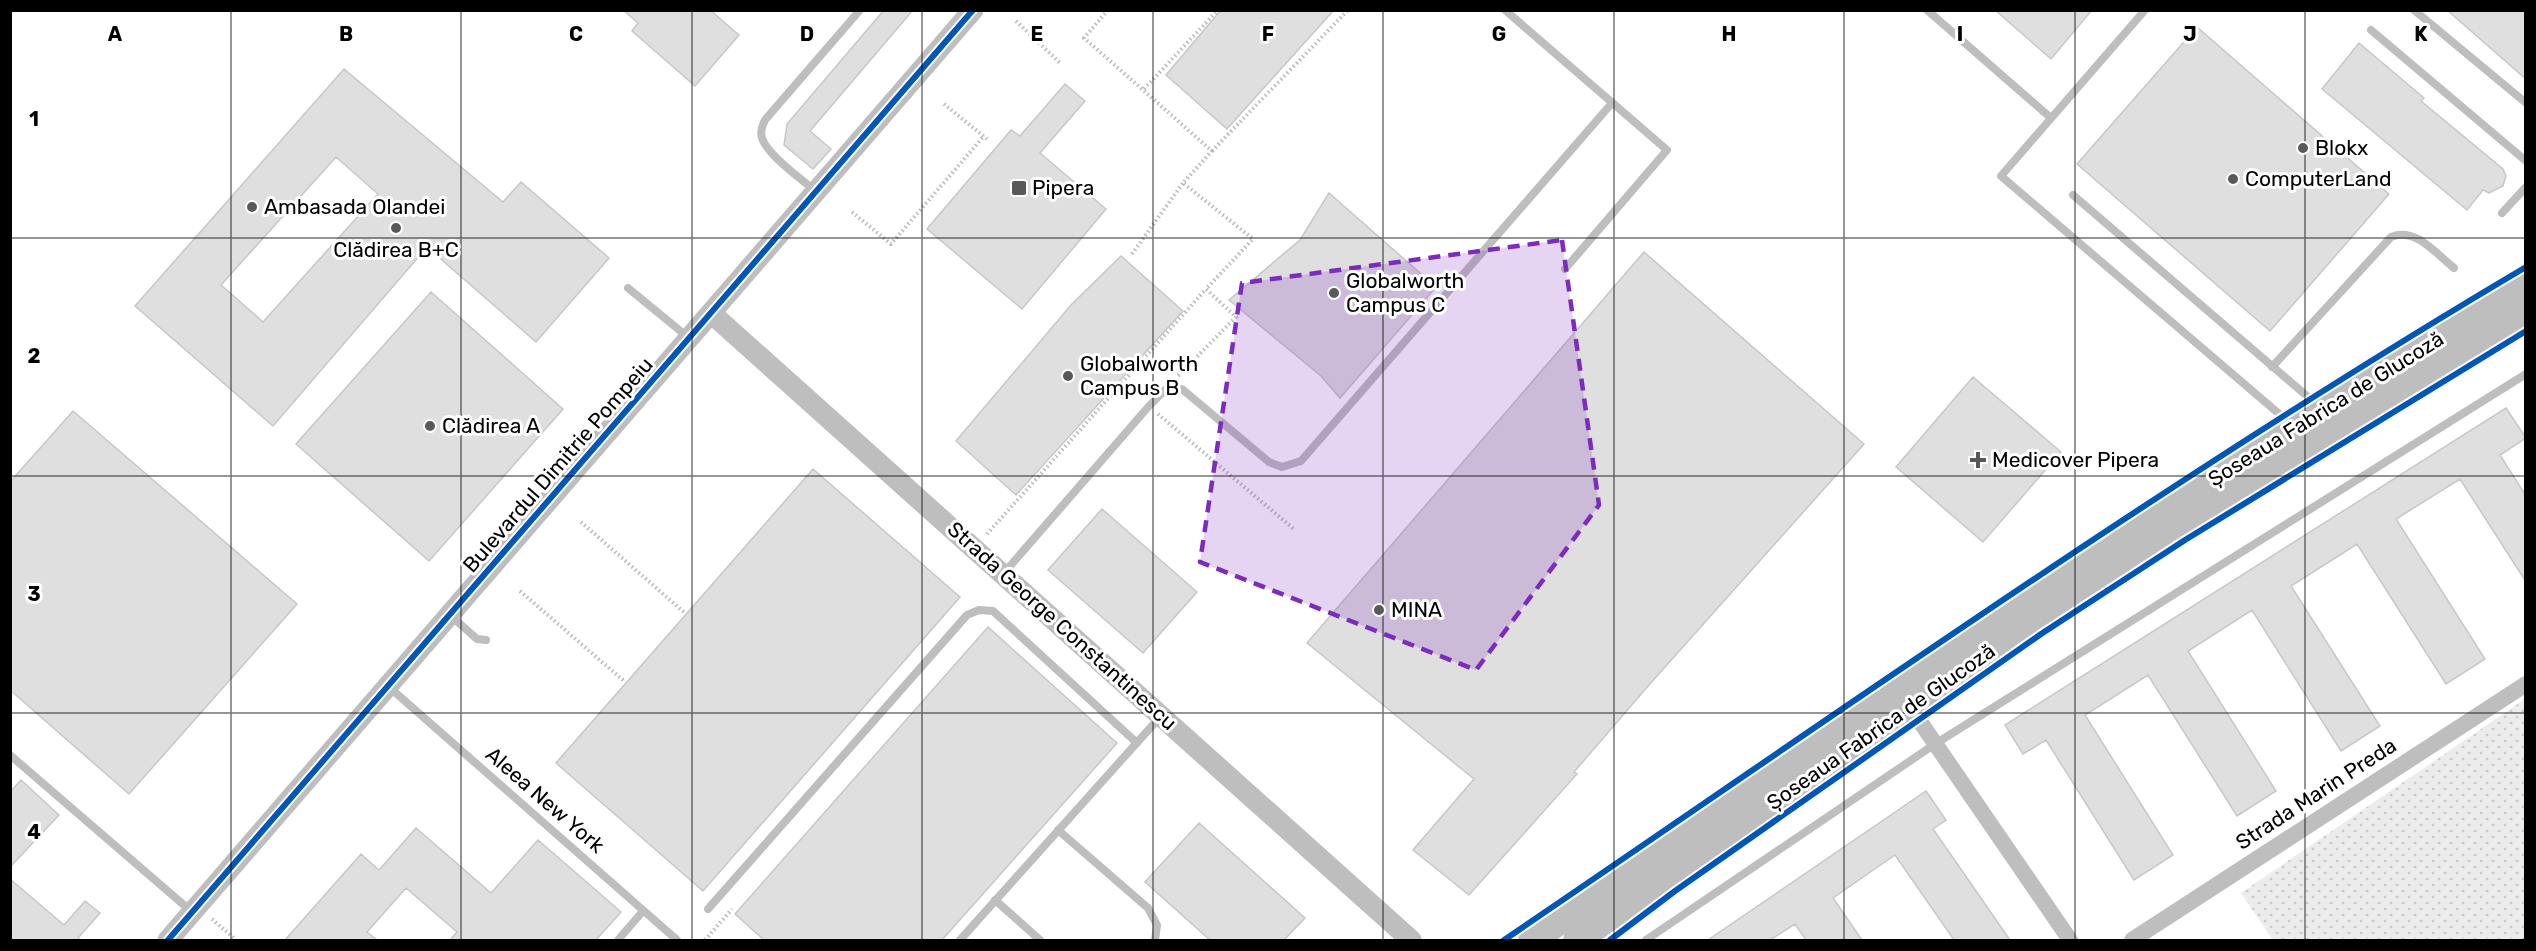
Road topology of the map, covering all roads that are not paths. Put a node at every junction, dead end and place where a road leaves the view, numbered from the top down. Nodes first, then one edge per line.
1 (860, 10) edge
2 (973, 10) edge
3 (1505, 10) edge
4 (1928, 10) edge
5 (2145, 10) edge
6 (2414, 10) edge
7 (2371, 30) dead end
8 (1612, 103) junction
9 (2526, 103) edge
10 (2051, 118) junction
11 (2526, 161) edge
12 (2526, 187) edge
13 (816, 192) junction
14 (2073, 195) dead end
15 (2502, 213) dead end
16 (2454, 268) dead end
17 (1565, 269) dead end
18 (2526, 284) edge
19 (628, 288) dead end
20 (2526, 312) edge
21 (711, 314) junction
22 (690, 338) junction
23 (2272, 367) junction
24 (2526, 374) edge
25 (2324, 411) junction
26 (2296, 428) junction
27 (1004, 573) junction
28 (450, 616) junction
29 (481, 642) dead end
30 (2526, 684) edge
31 (389, 686) junction
32 (1910, 707) junction
33 (1162, 716) junction
34 (1137, 743) junction
35 (1935, 744) junction
36 (10, 755) edge
37 (1058, 830) junction
38 (996, 900) junction
39 (708, 909) dead end
40 (643, 911) junction
41 (193, 912) junction
42 (168, 940) edge
43 (618, 940) edge
44 (677, 940) edge
45 (960, 940) edge
46 (1040, 940) edge
47 (1155, 940) edge
48 (1411, 940) edge
49 (1532, 940) edge
50 (1577, 940) edge
51 (1646, 940) edge
52 (2070, 940) edge
53 (2132, 940) edge

1 - 13 lane
2 - 13 street, Bulevardul Dimitrie Pompeiu
3 - 8 lane
4 - 10 lane
5 - 10 lane
6 - 9 lane
7 - 11 lane
8 - 17 lane
8 - 27 lane
10 - 26 lane
12 - 15 lane
13 - 21 street, Bulevardul Dimitrie Pompeiu
14 - 23 lane
16 - 23 lane
18 - 25 main road, Șoseaua Fabrica de Glucoză
19 - 22 lane
20 - 32 main road, Șoseaua Fabrica de Glucoză
21 - 22 street, Bulevardul Dimitrie Pompeiu
21 - 27 street, Strada George Constantinescu
22 - 28 street, Bulevardul Dimitrie Pompeiu
23 - 25 lane
24 - 35 lane
25 - 26 main road, Șoseaua Fabrica de Glucoză
26 - 49 main road, Șoseaua Fabrica de Glucoză
27 - 33 street, Strada George Constantinescu
28 - 29 lane
28 - 31 street, Bulevardul Dimitrie Pompeiu
30 - 53 street, Strada Marin Preda
31 - 40 lane, Aleea New York
31 - 41 street, Bulevardul Dimitrie Pompeiu
32 - 35 street
32 - 50 main road, Șoseaua Fabrica de Glucoză
33 - 34 lane
33 - 48 street, Strada George Constantinescu
34 - 37 lane
34 - 39 lane
35 - 51 lane
35 - 52 street
36 - 41 lane
37 - 38 lane
37 - 47 lane
38 - 45 lane
38 - 46 lane
40 - 43 lane
40 - 44 lane, Aleea New York
41 - 42 street, Bulevardul Dimitrie Pompeiu

